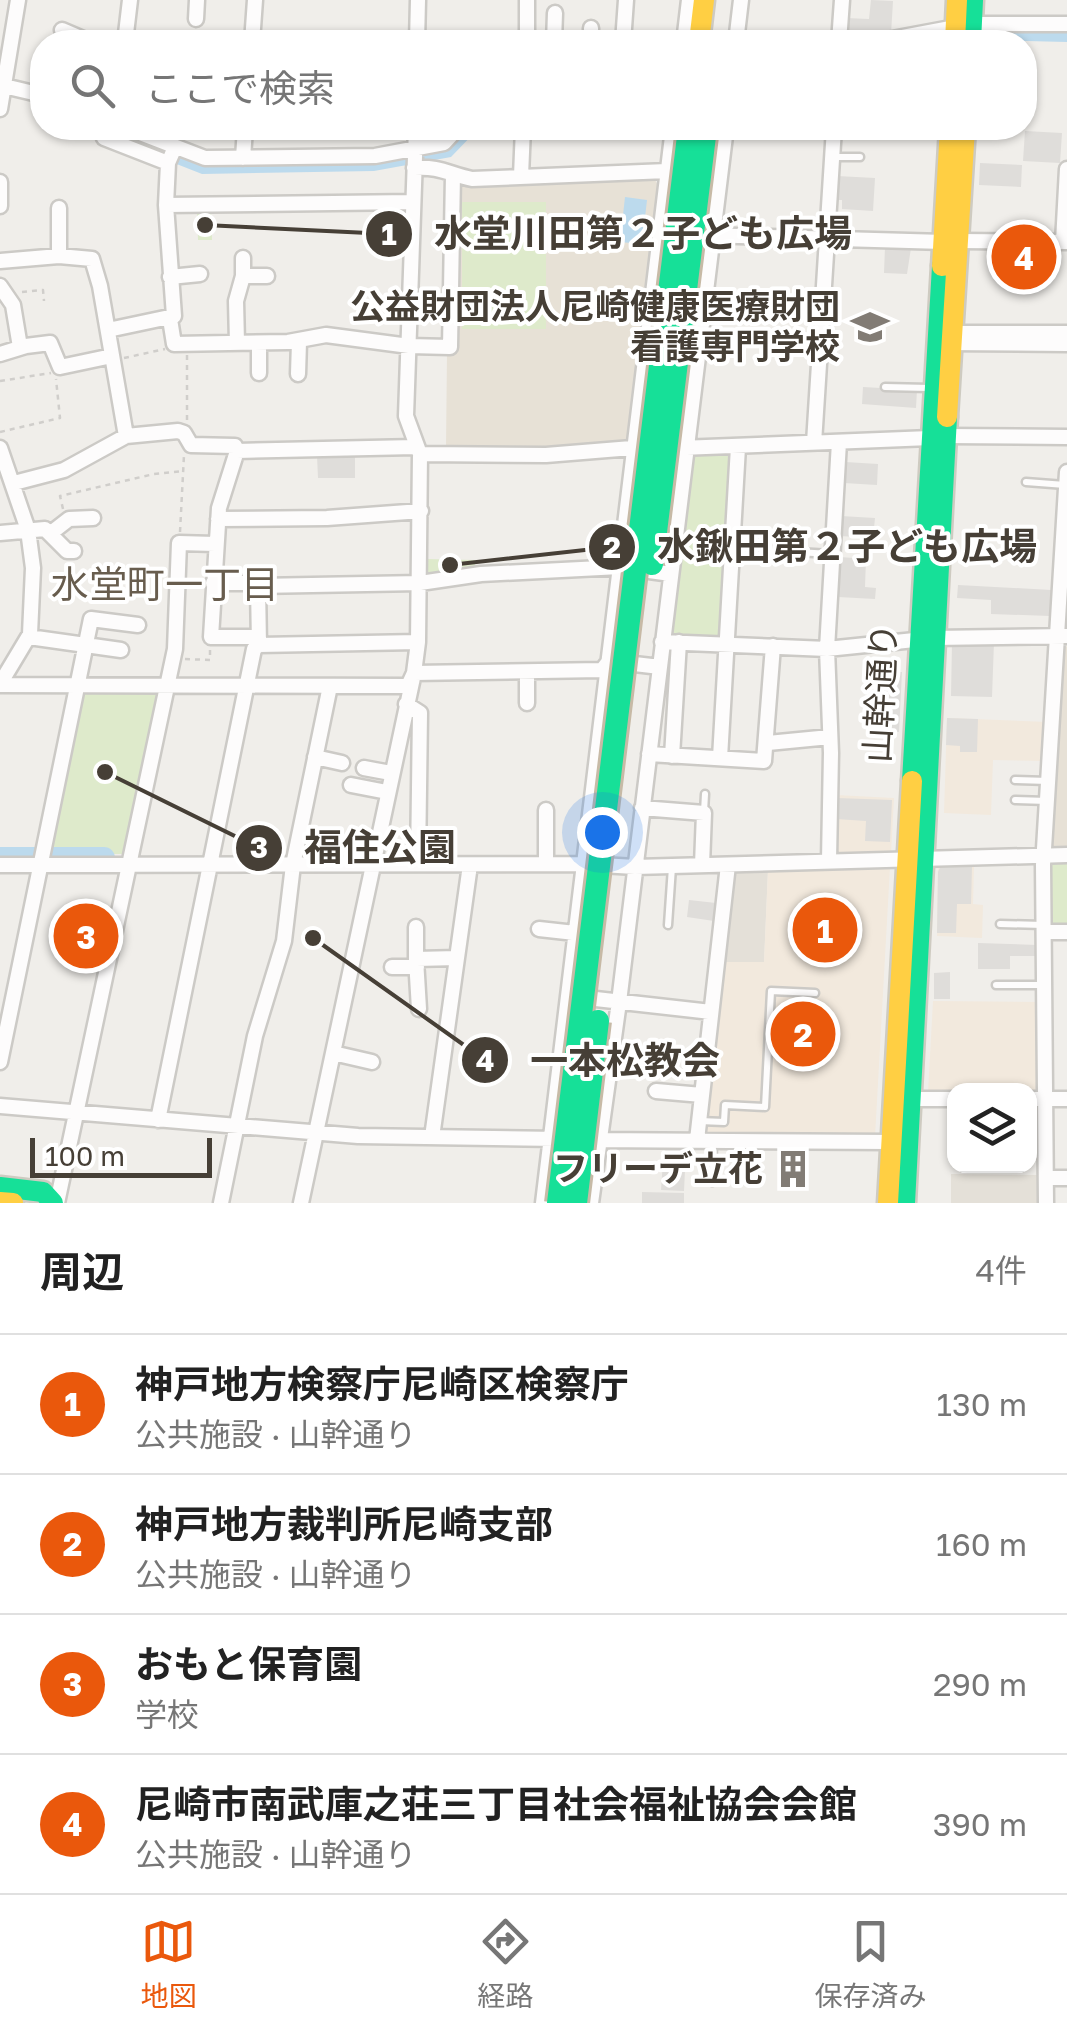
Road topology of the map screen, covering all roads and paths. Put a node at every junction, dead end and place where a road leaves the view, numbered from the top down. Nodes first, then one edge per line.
1 (18, 0) edge
2 (130, 0) edge
3 (197, 0) edge
4 (255, 0) edge
5 (418, 0) edge
6 (527, 0) edge
7 (626, 0) edge
8 (690, 0) edge
9 (704, 0) edge
10 (722, 0) edge
11 (741, 0) edge
12 (842, 0) edge
13 (957, 0) edge
14 (555, 14) dead end
15 (196, 19) dead end
16 (1067, 24) edge
17 (965, 27) edge
18 (126, 30) edge
19 (253, 30) edge
20 (417, 30) edge
21 (526, 30) edge
22 (554, 30) edge
23 (624, 30) edge
24 (686, 30) edge
25 (700, 30) edge
26 (718, 30) edge
27 (737, 30) edge
28 (840, 30) edge
29 (6, 38) edge
30 (3, 81) edge
31 (30, 91) edge
32 (0, 107) edge
33 (113, 140) edge
34 (149, 140) edge
35 (244, 140) edge
36 (416, 140) edge
37 (447, 140) edge
38 (522, 140) edge
39 (671, 140) edge
40 (687, 140) edge
41 (705, 140) edge
42 (724, 140) edge
43 (834, 140) edge
44 (950, 140) edge
45 (964, 140) edge
46 (172, 153) junction
47 (833, 156) junction
48 (860, 157) dead end
49 (243, 158) junction
50 (415, 158) junction
51 (1067, 169) edge
52 (667, 171) junction
53 (452, 174) junction
54 (521, 176) junction
55 (0, 182) edge
56 (1066, 188) edge
57 (413, 202) junction
58 (166, 205) junction
59 (0, 206) edge
60 (59, 208) dead end
61 (660, 230) junction
62 (711, 236) junction
63 (828, 238) junction
64 (951, 242) junction
65 (1065, 242) edge
66 (59, 256) junction
67 (242, 258) dead end
68 (0, 261) edge
69 (200, 274) dead end
70 (243, 276) junction
71 (267, 276) dead end
72 (170, 278) junction
73 (3, 290) edge
74 (44, 301) dead end
75 (170, 319) junction
76 (108, 330) junction
77 (1067, 333) edge
78 (946, 338) junction
79 (299, 342) junction
80 (237, 343) junction
81 (260, 343) junction
82 (180, 344) junction
83 (1067, 344) edge
84 (409, 346) junction
85 (20, 347) junction
86 (0, 354) edge
87 (112, 358) junction
88 (57, 370) junction
89 (259, 373) dead end
90 (298, 374) dead end
91 (0, 381) edge
92 (885, 386) dead end
93 (934, 388) junction
94 (0, 432) edge
95 (126, 436) junction
96 (1067, 436) edge
97 (938, 437) junction
98 (188, 439) junction
99 (840, 442) junction
100 (814, 443) junction
101 (634, 447) junction
102 (738, 447) junction
103 (0, 448) edge
104 (686, 448) junction
105 (236, 451) junction
106 (417, 451) junction
107 (183, 472) junction
108 (1067, 472) edge
109 (1026, 482) dead end
110 (14, 483) junction
111 (1066, 485) edge
112 (421, 511) junction
113 (93, 518) dead end
114 (218, 518) junction
115 (28, 530) junction
116 (54, 531) junction
117 (0, 532) edge
118 (179, 543) junction
119 (215, 544) junction
120 (74, 551) dead end
121 (797, 552) dead end
122 (833, 554) junction
123 (620, 568) junction
124 (671, 574) junction
125 (213, 583) junction
126 (420, 583) junction
127 (258, 586) junction
128 (138, 626) dead end
129 (1062, 636) edge
130 (28, 637) junction
131 (211, 637) junction
132 (926, 638) junction
133 (258, 641) junction
134 (418, 642) junction
135 (662, 642) junction
136 (679, 642) junction
137 (727, 644) junction
138 (86, 645) junction
139 (773, 646) junction
140 (827, 649) junction
141 (120, 650) dead end
142 (173, 659) junction
143 (609, 660) junction
144 (660, 667) junction
145 (527, 672) junction
146 (414, 673) junction
147 (0, 684) edge
148 (78, 686) junction
149 (166, 686) junction
150 (248, 686) junction
151 (330, 686) junction
152 (527, 703) dead end
153 (406, 704) junction
154 (830, 737) junction
155 (768, 743) junction
156 (649, 754) junction
157 (672, 756) junction
158 (315, 757) junction
159 (720, 758) junction
160 (342, 762) dead end
161 (364, 768) dead end
162 (391, 774) junction
163 (1015, 780) dead end
164 (1048, 781) junction
165 (351, 785) dead end
166 (387, 792) junction
167 (705, 794) dead end
168 (1014, 800) dead end
169 (1047, 801) junction
170 (642, 808) junction
171 (546, 810) dead end
172 (704, 812) junction
173 (1067, 855) edge
174 (1044, 857) junction
175 (916, 858) junction
176 (43, 860) junction
177 (130, 860) junction
178 (829, 860) junction
179 (212, 861) junction
180 (293, 861) junction
181 (418, 864) junction
182 (470, 864) junction
183 (546, 864) junction
184 (584, 864) junction
185 (0, 865) edge
186 (372, 865) junction
187 (702, 865) junction
188 (728, 865) junction
189 (672, 866) junction
190 (635, 867) junction
191 (1000, 924) dead end
192 (668, 925) dead end
193 (416, 927) dead end
194 (1044, 928) junction
195 (539, 929) dead end
196 (1067, 932) edge
197 (576, 934) junction
198 (456, 958) junction
199 (416, 963) junction
200 (392, 968) dead end
201 (996, 984) dead end
202 (1044, 985) junction
203 (815, 994) dead end
204 (568, 995) junction
205 (620, 1002) junction
206 (419, 1009) dead end
207 (711, 1012) junction
208 (332, 1053) junction
209 (0, 1062) edge
210 (372, 1062) dead end
211 (656, 1091) dead end
212 (702, 1096) junction
213 (911, 1099) junction
214 (947, 1099) edge
215 (1037, 1099) edge
216 (1067, 1099) edge
217 (0, 1106) edge
218 (78, 1112) junction
219 (158, 1120) junction
220 (238, 1126) junction
221 (316, 1132) junction
222 (702, 1132) junction
223 (432, 1137) junction
224 (550, 1138) junction
225 (602, 1140) junction
226 (892, 1142) junction
227 (1037, 1153) edge
228 (1046, 1178) junction
229 (1067, 1178) edge
230 (712, 1182) dead end
231 (0, 1188) edge
232 (0, 1202) edge
233 (13, 1203) edge
234 (55, 1203) edge
235 (221, 1203) edge
236 (301, 1203) edge
237 (542, 1203) edge
238 (558, 1203) edge
239 (576, 1203) edge
240 (591, 1203) edge
241 (888, 1203) edge
242 (905, 1203) edge
243 (1046, 1203) edge

1 - 29 street
2 - 18 street
3 - 15 street
4 - 19 street
5 - 20 street
6 - 21 street
7 - 23 street
8 - 24 street
9 - 25 main road
10 - 26 main road
11 - 27 street
12 - 28 street
13 - 17 main road
14 - 22 street
16 - 17 street
29 - 30 street
30 - 31 street
30 - 32 street
33 - 46 street
34 - 46 street
35 - 49 street
36 - 50 street
37 - 50 street
38 - 54 street
39 - 52 street
40 - 238 main road, bridge
41 - 239 main road, bridge
42 - 62 street
43 - 47 street
44 - 64 main road, 山幹通り
45 - 64 main road, 山幹通り
46 - 49 street
46 - 58 street
47 - 48 lane
47 - 63 street
49 - 50 street
50 - 53 street
50 - 57 street
51 - 56 street
52 - 54 street
52 - 61 street
53 - 54 street
53 - 84 street
55 - 59 street
56 - 65 street
57 - 58 street
57 - 84 street
58 - 72 street
60 - 66 street
61 - 62 street
61 - 101 street
62 - 63 street
62 - 104 street
63 - 64 street
63 - 100 street
64 - 65 street
64 - 78 main road, 山幹通り
66 - 68 street
66 - 76 street
67 - 70 street
69 - 72 street
70 - 71 street
70 - 80 street
72 - 75 street
73 - 74 path
73 - 85 street
75 - 76 street
75 - 82 street
76 - 87 street
77 - 78 street
78 - 83 street
78 - 93 main road, 山幹通り
78 - 97 main road, 山幹通り
79 - 81 street
79 - 84 street
79 - 90 street
80 - 81 street
80 - 82 street
81 - 89 street
82 - 87 path
82 - 98 path
84 - 106 street
85 - 86 street
85 - 88 street
87 - 88 street
87 - 95 street
88 - 91 path
88 - 94 path
92 - 93 lane
93 - 97 main road, 山幹通り
95 - 98 street
95 - 110 street
96 - 97 street
97 - 99 street
97 - 132 main road, 山幹通り
98 - 105 street
98 - 107 path
99 - 100 street
99 - 122 street
100 - 102 street
101 - 104 street
101 - 106 street
101 - 123 street
102 - 104 street
102 - 137 street
103 - 110 street
104 - 124 street
105 - 106 street
105 - 114 street
106 - 112 street
107 - 116 path
107 - 118 path
108 - 111 street
109 - 111 lane
110 - 115 street
111 - 129 street
112 - 114 street
112 - 126 street
113 - 116 street
114 - 119 street
115 - 116 street
115 - 117 street
115 - 130 street
116 - 120 street
118 - 119 street
118 - 142 street
119 - 125 street
121 - 122 lane
122 - 140 street
123 - 124 street
123 - 126 street
123 - 143 street
124 - 135 street
125 - 127 street
125 - 131 street
126 - 127 street
126 - 134 street
127 - 133 street
128 - 138 street
129 - 132 street
129 - 164 street
130 - 138 street
130 - 147 street
131 - 133 street
131 - 142 path
132 - 140 street
132 - 175 main road, 山幹通り
133 - 134 street
133 - 150 street
134 - 146 street
135 - 136 street
135 - 144 street
136 - 137 street
136 - 157 street
137 - 139 street
137 - 159 street
138 - 141 street
138 - 148 street
139 - 140 street
139 - 155 street
140 - 154 street
142 - 149 street
143 - 144 street
143 - 145 street
143 - 184 street
144 - 156 street
145 - 146 street
145 - 152 street
146 - 151 street
146 - 153 street
147 - 148 street
148 - 149 street
148 - 176 street
149 - 150 street
149 - 177 street
150 - 151 street
150 - 179 street
151 - 158 street
153 - 162 street
153 - 181 street
154 - 155 street
154 - 178 street
155 - 159 street
156 - 157 street
156 - 170 street
157 - 159 street
158 - 160 street
158 - 180 street
161 - 162 street
162 - 166 street
163 - 164 lane
164 - 169 street
165 - 166 street
166 - 186 street
167 - 172 lane
168 - 169 lane
169 - 174 street
170 - 172 street
170 - 190 street
171 - 183 street
172 - 187 street
173 - 174 street
174 - 175 street
174 - 194 street
175 - 178 street
175 - 213 main road, 山幹通り
175 - 226 main road, 山幹通り
176 - 177 street
176 - 185 street
176 - 209 street
177 - 179 street
177 - 218 street
178 - 188 street
179 - 180 street
179 - 219 street
180 - 186 street
180 - 220 street
181 - 182 street
181 - 186 street
182 - 183 street
182 - 198 street
183 - 184 street
184 - 190 street
184 - 197 street
186 - 208 street
187 - 188 street
187 - 189 street
188 - 207 street
189 - 190 street
189 - 192 lane
190 - 205 street
191 - 194 lane
193 - 199 street
194 - 196 street
194 - 202 street
195 - 197 street
197 - 204 street
198 - 199 street
198 - 223 street
199 - 200 street
199 - 206 street
201 - 202 lane
202 - 215 street
203 - 222 lane
204 - 205 street
204 - 224 street
205 - 207 street
205 - 225 street
207 - 212 street
208 - 210 street
208 - 221 street
211 - 212 street
212 - 222 street
213 - 214 street
213 - 242 main road, 山幹通り
215 - 216 street
217 - 218 street
218 - 219 street
218 - 234 street
219 - 220 street
220 - 221 street
220 - 235 street
221 - 223 street
221 - 236 street
222 - 225 street
222 - 226 street
222 - 230 lane
223 - 224 street
224 - 225 street
224 - 237 street
225 - 240 street
226 - 241 main road, 山幹通り
227 - 228 street
228 - 229 street
228 - 243 street
231 - 234 main road
232 - 233 main road

